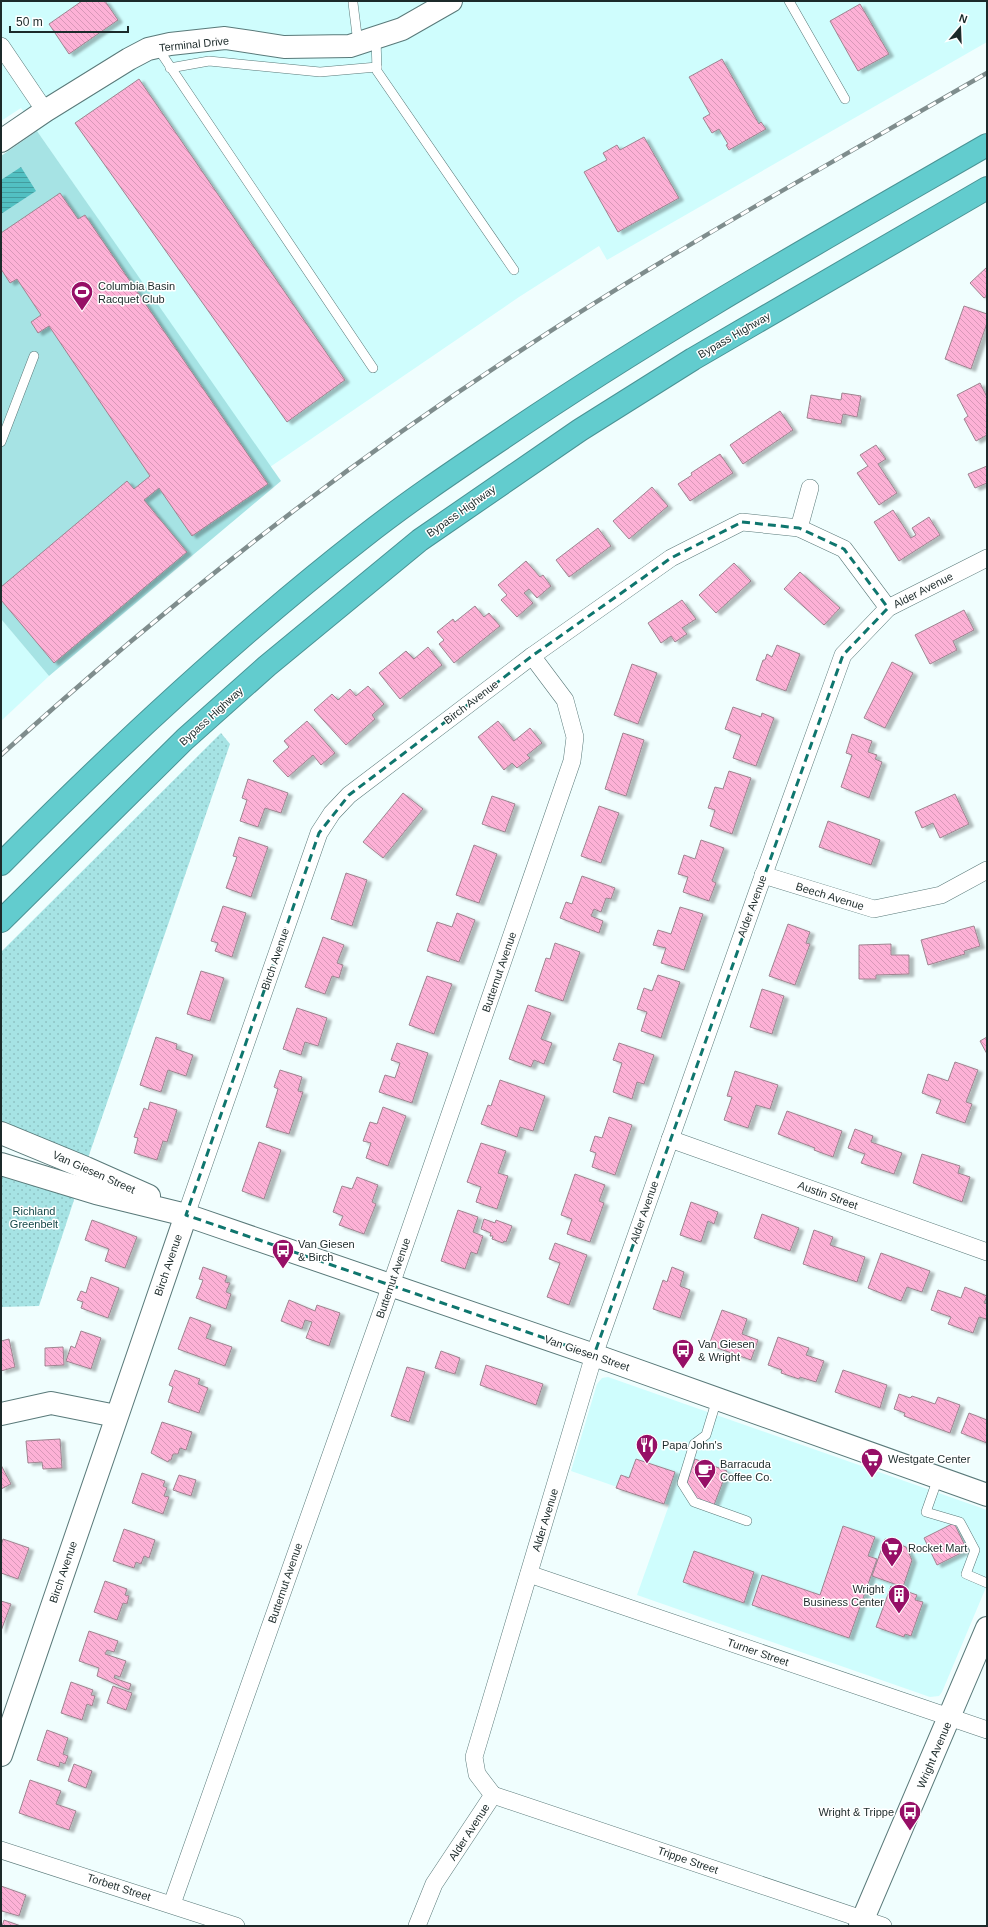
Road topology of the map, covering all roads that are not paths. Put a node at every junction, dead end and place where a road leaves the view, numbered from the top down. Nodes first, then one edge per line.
1 (451, 1) edge
2 (789, 1) edge
3 (353, 3) dead end
4 (367, 40) junction
5 (1, 46) edge
6 (156, 48) junction
7 (377, 67) junction
8 (170, 68) junction
9 (845, 99) dead end
10 (45, 111) junction
11 (1, 141) edge
12 (987, 144) edge
13 (987, 188) edge
14 (514, 270) dead end
15 (34, 356) dead end
16 (373, 368) dead end
17 (1, 442) edge
18 (810, 488) dead end
19 (799, 528) junction
20 (987, 558) edge
21 (888, 608) junction
22 (532, 656) junction
23 (1, 864) edge
24 (987, 870) edge
25 (763, 875) junction
26 (1, 921) edge
27 (1, 1133) edge
28 (670, 1139) junction
29 (1, 1164) edge
30 (186, 1215) junction
31 (985, 1247) edge
32 (390, 1285) junction
33 (594, 1355) junction
34 (717, 1399) junction
35 (1, 1414) edge
36 (116, 1416) junction
37 (938, 1478) junction
38 (987, 1495) edge
39 (747, 1521) dead end
40 (529, 1574) junction
41 (987, 1583) edge
42 (987, 1628) edge
43 (950, 1717) junction
44 (987, 1730) edge
45 (1, 1755) edge
46 (494, 1795) junction
47 (1, 1850) edge
48 (172, 1904) junction
49 (861, 1922) edge
50 (236, 1926) edge
51 (417, 1926) edge
52 (883, 1926) edge

1 - 4 street, Terminal Drive
2 - 9 lane
3 - 4 lane
4 - 6 street, Terminal Drive
4 - 7 lane
5 - 10 street
6 - 8 lane
6 - 10 street, Terminal Drive
7 - 8 lane
7 - 14 lane
8 - 16 lane
10 - 11 street, Terminal Drive
12 - 23 highway
13 - 26 highway, Bypass Highway
15 - 17 lane
18 - 19 street
19 - 21 street, Birch Avenue
19 - 22 street, Birch Avenue
20 - 21 street, Alder Avenue
21 - 25 street, Alder Avenue
22 - 30 street, Birch Avenue
22 - 32 street, Butternut Avenue
24 - 25 street, Beech Avenue
25 - 28 street, Alder Avenue
27 - 30 street, Van Giesen Street
28 - 31 street, Austin Street
28 - 33 street, Alder Avenue
29 - 30 street, Van Giesen Street
30 - 32 street, Van Giesen Street
30 - 36 street, Birch Avenue
32 - 33 street, Van Giesen Street
32 - 48 street, Butternut Avenue
33 - 34 street, Van Giesen Street
33 - 40 street, Alder Avenue
34 - 37 street, Van Giesen Street
34 - 39 lane
35 - 36 street
36 - 45 street, Birch Avenue
37 - 38 street, Van Giesen Street
37 - 41 lane
40 - 43 street, Turner Street
40 - 46 street, Alder Avenue
42 - 43 street, Wright Avenue
43 - 44 street, Turner Street
43 - 49 street, Wright Avenue
46 - 49 street, Trippe Street
46 - 51 street, Alder Avenue
47 - 48 street, Torbett Street
48 - 50 street, Torbett Street
49 - 52 street, Trippe Street

